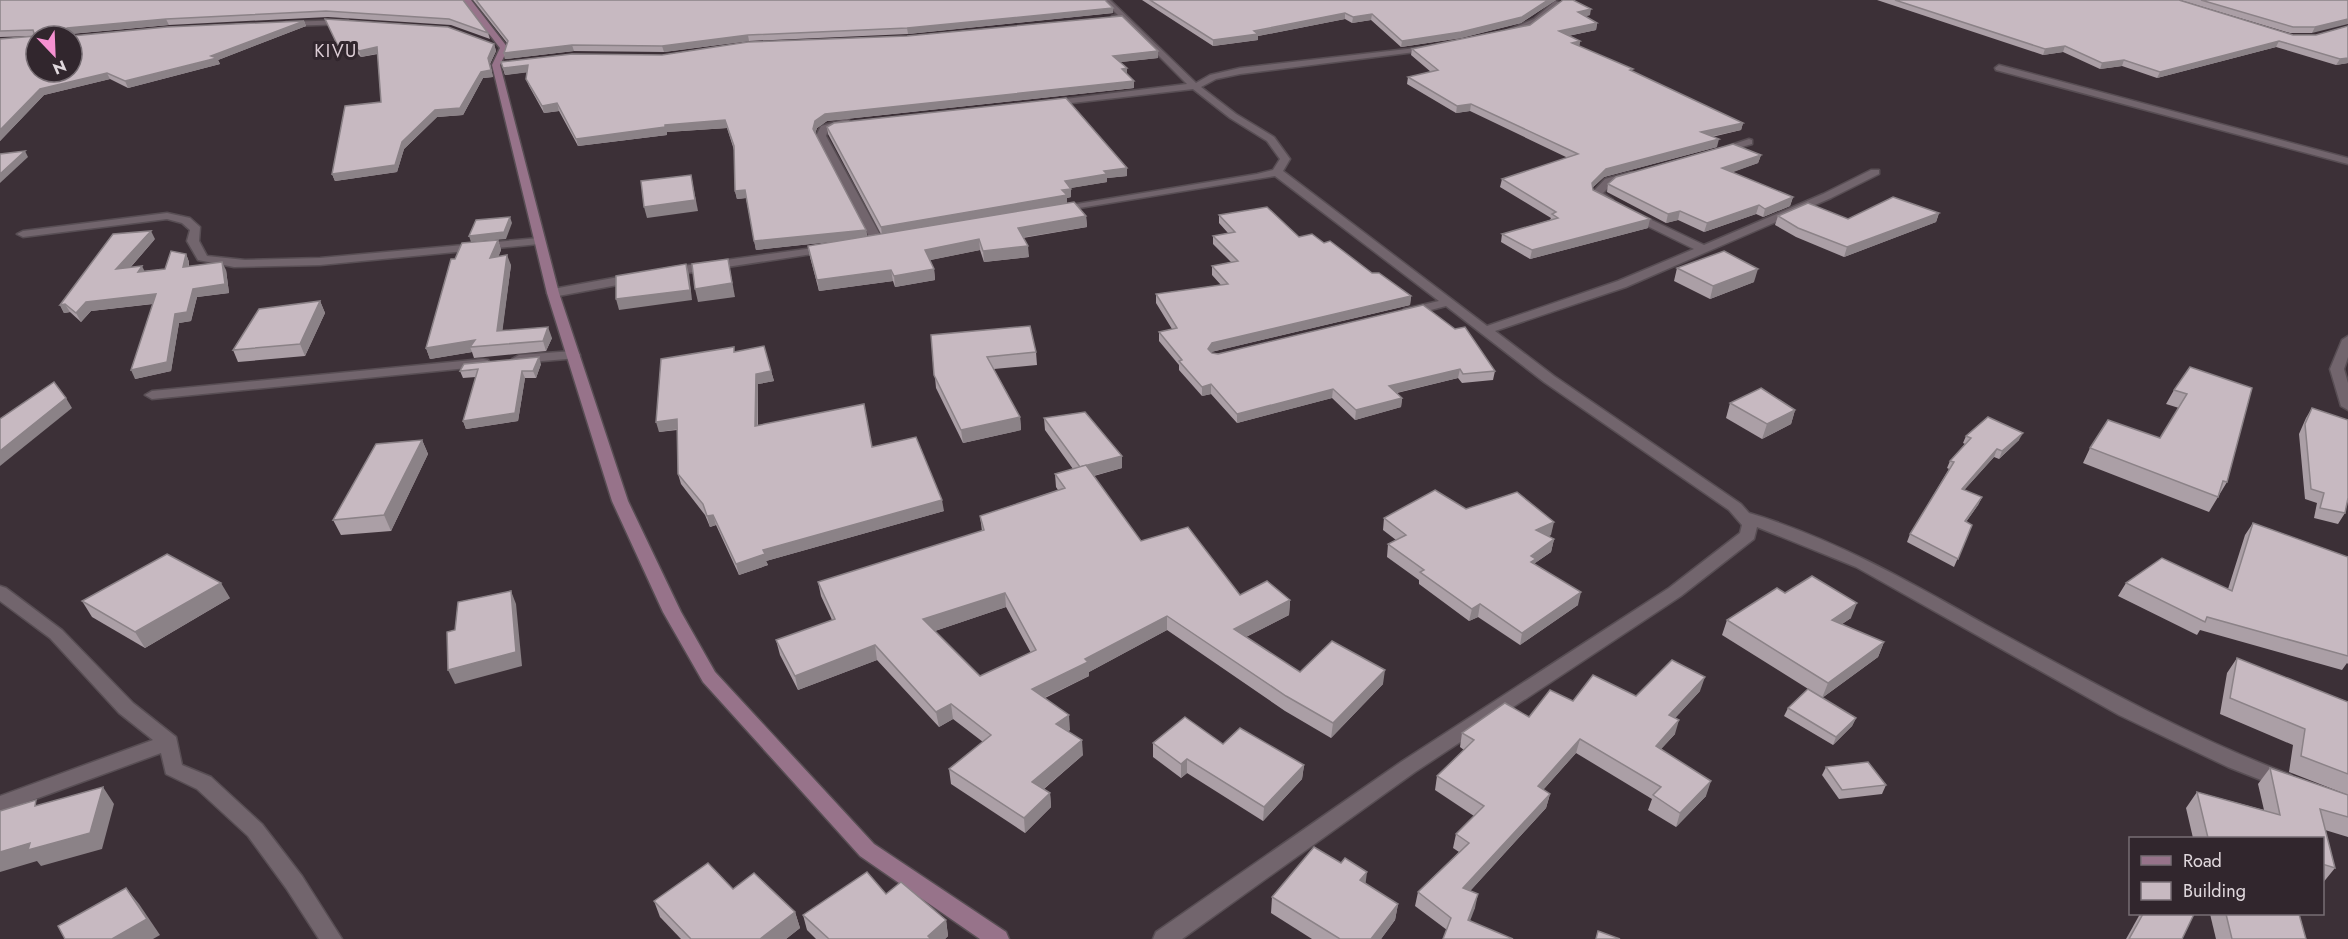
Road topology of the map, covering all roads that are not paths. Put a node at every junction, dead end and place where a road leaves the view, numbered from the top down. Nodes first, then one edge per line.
1 (467, 0) edge
2 (1106, 0) edge
3 (1558, 3) edge
4 (1125, 17) junction
5 (1103, 19) edge
6 (358, 23) edge
7 (272, 24) edge
8 (1495, 35) edge
9 (483, 41) edge
10 (1437, 46) edge
11 (504, 48) junction
12 (1999, 68) dead end
13 (1197, 86) junction
14 (1038, 105) edge
15 (862, 121) edge
16 (1749, 142) dead end
17 (1706, 154) edge
18 (2348, 161) edge
19 (1277, 172) junction
20 (1642, 172) edge
21 (1875, 172) dead end
22 (1049, 211) edge
23 (23, 234) dead end
24 (540, 241) junction
25 (878, 242) edge
26 (843, 247) edge
27 (1703, 249) junction
28 (553, 294) junction
29 (1449, 302) junction
30 (1391, 316) edge
31 (1485, 330) junction
32 (2348, 340) edge
33 (573, 355) junction
34 (152, 395) dead end
35 (2348, 406) edge
36 (1746, 518) junction
37 (0, 592) edge
38 (169, 742) junction
39 (2297, 786) edge
40 (0, 804) edge
41 (331, 939) edge
42 (998, 939) edge
43 (1164, 939) edge

1 - 11 street
2 - 4 street
3 - 8 street
4 - 5 street
4 - 13 street
6 - 7 street
9 - 11 street
10 - 13 street
11 - 24 street
12 - 18 street
13 - 14 street
13 - 19 street
15 - 25 street
16 - 17 street
19 - 22 street
19 - 29 street
20 - 27 street
21 - 27 street
23 - 24 street
24 - 28 street
26 - 28 street
27 - 31 street
28 - 33 street
29 - 30 street
29 - 31 street
31 - 36 street
32 - 35 street
33 - 34 street
33 - 42 street
36 - 39 street
36 - 43 street
37 - 38 street
38 - 40 street
38 - 41 street

